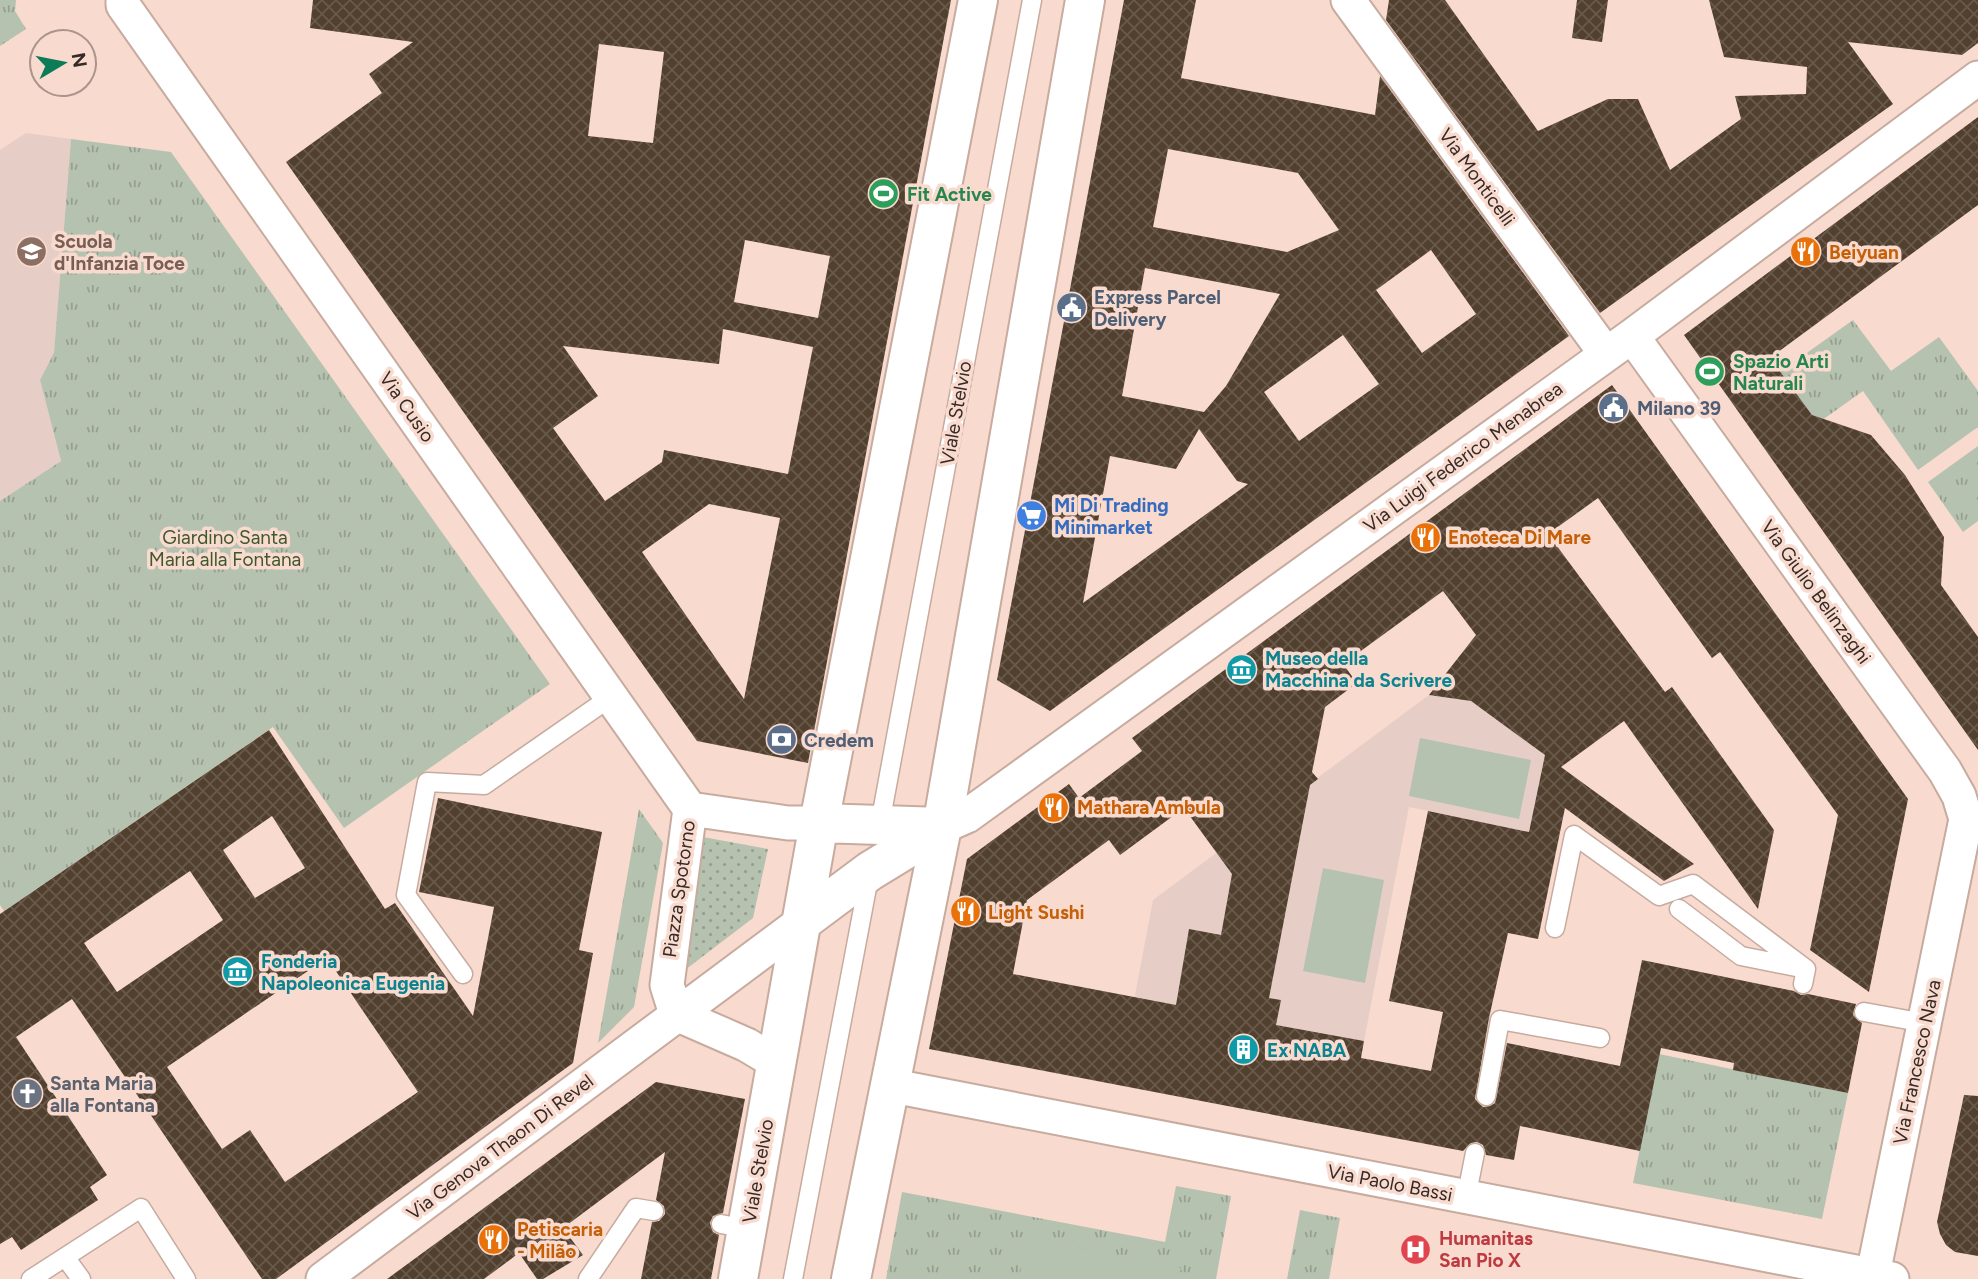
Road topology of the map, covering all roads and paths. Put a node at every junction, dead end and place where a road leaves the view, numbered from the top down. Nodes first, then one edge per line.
1 (978, 0) edge
2 (1032, 0) edge
3 (1085, 0) edge
4 (1348, 0) edge
5 (123, 2) edge
6 (1978, 78) edge
7 (1619, 345) junction
8 (611, 697) junction
9 (690, 809) junction
10 (819, 823) junction
11 (880, 826) junction
12 (942, 827) junction
13 (1970, 846) edge
14 (870, 871) junction
15 (1679, 909) dead end
16 (803, 921) junction
17 (1555, 928) dead end
18 (463, 974) dead end
19 (1864, 1012) dead end
20 (676, 1014) junction
21 (1925, 1023) junction
22 (1600, 1038) dead end
23 (777, 1063) junction
24 (888, 1085) junction
25 (1486, 1096) dead end
26 (1475, 1153) dead end
27 (1466, 1198) junction
28 (654, 1211) dead end
29 (65, 1257) junction
30 (1879, 1278) edge
31 (31, 1279) edge
32 (81, 1279) edge
33 (186, 1279) edge
34 (323, 1279) edge
35 (588, 1279) edge
36 (738, 1279) edge
37 (793, 1279) edge
38 (851, 1279) edge

1 - 10 main road
2 - 11 lane, Viale Stelvio
3 - 12 main road
4 - 7 street, Via Monticelli
5 - 8 street, Via Cusio
6 - 7 street, Via Luigi Federico Menabrea
7 - 12 street, Via Luigi Federico Menabrea
7 - 13 street, Via Giulio Belinzaghi
8 - 9 street, Via Cusio
8 - 18 lane
9 - 10 street, Piazza Spotorno
9 - 20 street, Piazza Spotorno
10 - 11 main road, Piazza Spotorno
10 - 16 main road
11 - 12 main road, Piazza Spotorno
11 - 14 lane
12 - 14 main road
12 - 24 main road
13 - 21 street, Via Francesco Nava
14 - 16 main road
14 - 37 lane
15 - 17 lane
16 - 20 street
16 - 23 main road
19 - 21 lane
20 - 23 street
20 - 34 street, Via Genova Thaon Di Revel
21 - 30 street, Via Francesco Nava
22 - 25 lane
23 - 36 main road, Viale Stelvio
24 - 27 street, Via Paolo Bassi
24 - 38 main road
26 - 27 lane
27 - 30 street, Via Paolo Bassi
28 - 35 lane
29 - 31 lane
29 - 32 lane
29 - 33 lane

